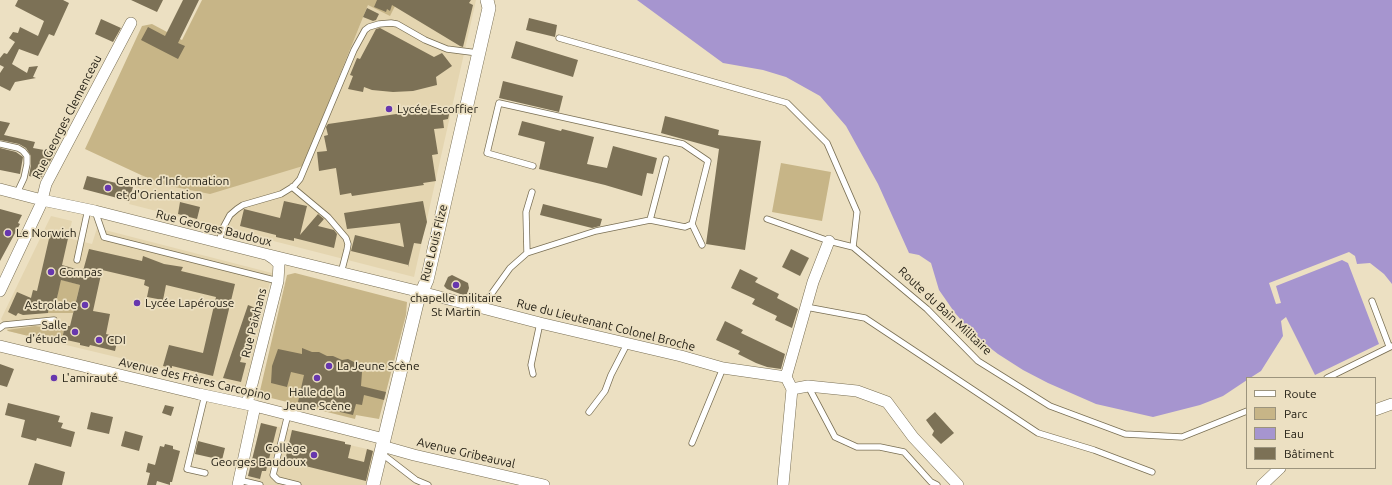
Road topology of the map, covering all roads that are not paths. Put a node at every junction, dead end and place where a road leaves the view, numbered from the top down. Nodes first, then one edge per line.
1 (487, 0) edge
2 (131, 23) dead end
3 (559, 38) dead end
4 (478, 53) junction
5 (0, 144) edge
6 (666, 159) dead end
7 (533, 166) dead end
8 (292, 187) junction
9 (0, 189) edge
10 (532, 192) dead end
11 (17, 193) junction
12 (42, 200) junction
13 (91, 210) junction
14 (767, 219) dead end
15 (650, 220) junction
16 (692, 224) junction
17 (829, 241) junction
18 (219, 242) junction
19 (702, 245) dead end
20 (853, 247) junction
21 (527, 253) junction
22 (265, 254) junction
23 (77, 260) dead end
24 (342, 272) junction
25 (278, 281) junction
26 (0, 291) edge
27 (419, 297) junction
28 (1372, 301) dead end
29 (482, 307) junction
30 (806, 307) junction
31 (54, 320) dead end
32 (540, 323) junction
33 (0, 328) edge
34 (627, 344) junction
35 (0, 346) edge
36 (1390, 346) edge
37 (723, 368) junction
38 (533, 374) dead end
39 (786, 377) junction
40 (1329, 377) edge
41 (808, 386) junction
42 (792, 389) junction
43 (205, 395) junction
44 (1392, 404) edge
45 (251, 405) junction
46 (1376, 410) edge
47 (1246, 411) edge
48 (589, 412) dead end
49 (288, 414) junction
50 (692, 443) dead end
51 (382, 446) junction
52 (1279, 469) edge
53 (1152, 472) dead end
54 (205, 473) dead end
55 (413, 478) junction
56 (238, 483) edge
57 (260, 485) edge
58 (298, 485) edge
59 (373, 485) edge
60 (416, 485) edge
61 (428, 485) edge
62 (544, 485) edge
63 (783, 485) edge
64 (937, 485) edge
65 (958, 485) edge
66 (1262, 485) edge

1 - 4 street, Rue Louis Flize
2 - 12 street, Rue Georges Clemenceau
3 - 20 lane
4 - 8 lane
4 - 27 street, Rue Louis Flize
5 - 11 lane
6 - 15 lane
7 - 16 lane
8 - 18 lane
8 - 24 lane
9 - 11 street, Rue Georges Baudoux
10 - 21 lane
11 - 12 street, Rue Georges Baudoux
12 - 13 street, Rue Georges Baudoux
12 - 26 street, Rue Georges Clemenceau
13 - 18 street, Rue Georges Baudoux
13 - 23 lane
13 - 25 lane
14 - 17 lane, Route du Bain Militaire
15 - 16 lane
15 - 21 lane
16 - 19 lane
17 - 20 lane, Route du Bain Militaire
17 - 30 street
18 - 22 street, Rue Georges Baudoux
20 - 47 lane, Route du Bain Militaire
21 - 29 lane
22 - 24 street, Rue Georges Baudoux
22 - 25 street, Rue Paixhans
24 - 27 street, Rue Georges Baudoux
25 - 27 street
25 - 45 street, Rue Paixhans
27 - 29 street, Rue du Lieutenant Colonel Broche
27 - 51 street, Rue Louis Flize
28 - 36 lane
29 - 32 street, Rue du Lieutenant Colonel Broche
30 - 39 street
30 - 53 lane
31 - 33 lane
32 - 34 street, Rue du Lieutenant Colonel Broche
32 - 38 lane
34 - 37 street, Rue du Lieutenant Colonel Broche
34 - 48 lane
35 - 43 street, Avenue des Frères Carcopino
36 - 40 lane
37 - 39 street, Rue du Lieutenant Colonel Broche
37 - 50 lane
39 - 42 street
41 - 42 street
41 - 64 lane
41 - 65 street
42 - 63 street
43 - 45 street, Avenue des Frères Carcopino
43 - 54 lane
44 - 46 street
45 - 49 street, Avenue des Frères Carcopino
45 - 56 street, Rue Paixhans
49 - 51 street, Avenue des Frères Carcopino
49 - 58 lane
51 - 55 lane
51 - 59 street, Rue Louis Flize
51 - 62 street, Avenue Gribeauval
52 - 66 street
55 - 60 lane
55 - 61 lane
56 - 57 lane

